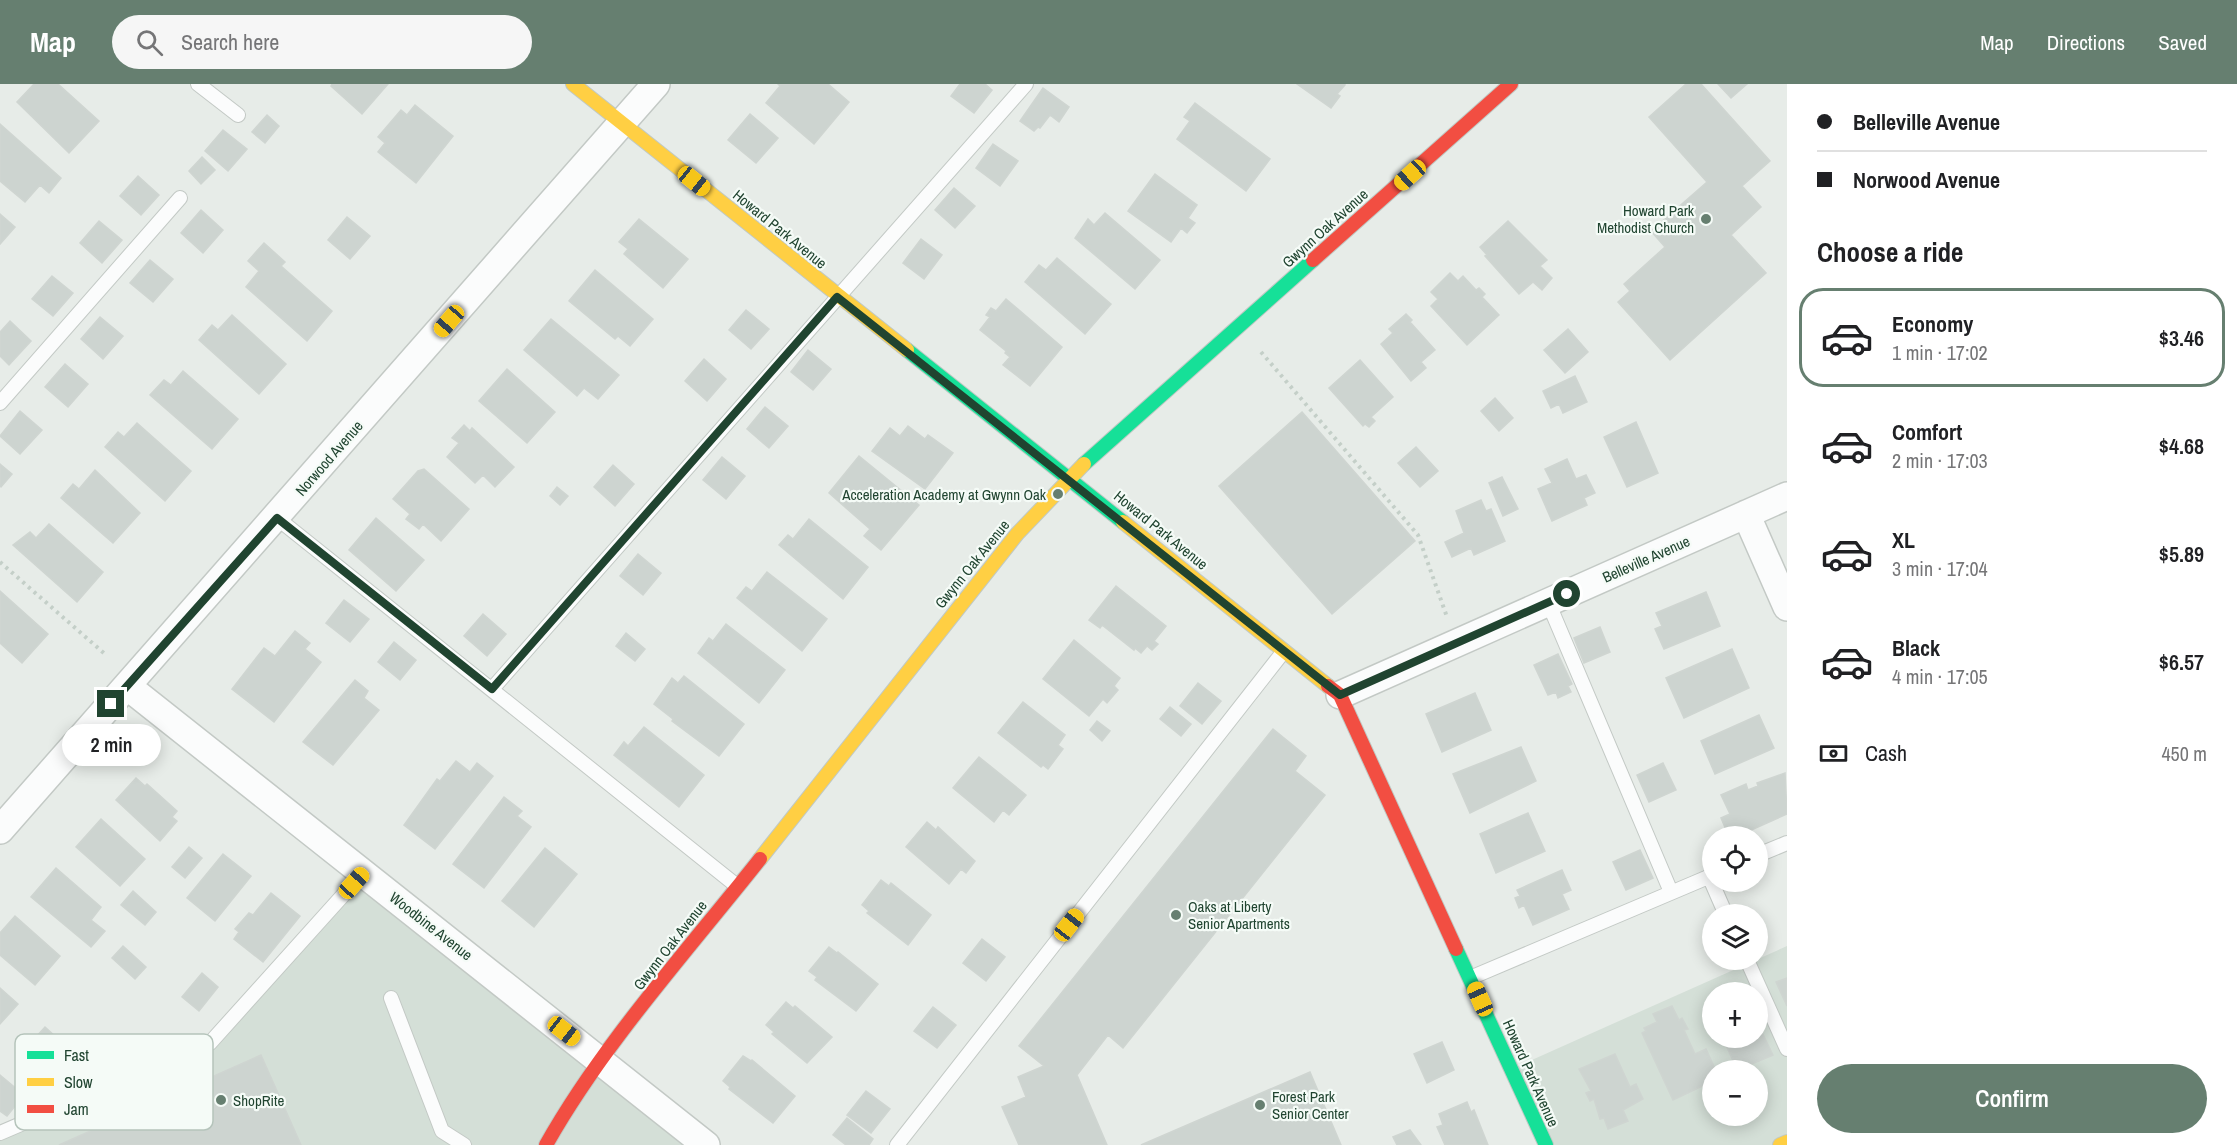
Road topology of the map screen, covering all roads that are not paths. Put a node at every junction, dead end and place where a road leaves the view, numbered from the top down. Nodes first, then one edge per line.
1 (198, 84) edge
2 (573, 84) edge
3 (656, 84) edge
4 (1026, 84) edge
5 (1511, 84) edge
6 (238, 116) dead end
7 (622, 123) junction
8 (180, 198) dead end
9 (837, 297) junction
10 (0, 403) edge
11 (1069, 478) junction
12 (1787, 496) edge
13 (1746, 514) junction
14 (277, 518) junction
15 (1548, 602) junction
16 (1787, 607) edge
17 (1285, 650) junction
18 (127, 686) junction
19 (492, 689) junction
20 (1340, 695) junction
21 (0, 830) edge
22 (1787, 843) edge
23 (1768, 851) edge
24 (363, 873) junction
25 (1702, 880) edge
26 (737, 886) junction
27 (1671, 892) junction
28 (1751, 970) edge
29 (1470, 978) junction
30 (391, 998) dead end
31 (213, 1040) edge
32 (1787, 1049) edge
33 (601, 1060) junction
34 (15, 1127) edge
35 (0, 1133) edge
36 (1787, 1142) edge
37 (464, 1145) edge
38 (546, 1145) edge
39 (706, 1145) edge
40 (897, 1145) edge
41 (1546, 1145) edge
42 (1780, 1145) edge

1 - 6 lane
2 - 7 street, Howard Park Avenue
3 - 7 street, Norwood Avenue
4 - 9 lane
5 - 11 street, Gwynn Oak Avenue
7 - 9 street, Howard Park Avenue
7 - 14 street, Norwood Avenue
8 - 10 lane
9 - 11 street, Howard Park Avenue
9 - 19 lane
11 - 17 street, Howard Park Avenue
11 - 26 street, Gwynn Oak Avenue
12 - 13 street, Belleville Avenue
13 - 15 street, Belleville Avenue
13 - 16 street
14 - 18 street, Norwood Avenue
14 - 19 lane
15 - 20 street, Belleville Avenue
15 - 27 lane
17 - 20 street, Howard Park Avenue
17 - 40 lane
18 - 21 street, Norwood Avenue
18 - 24 street, Woodbine Avenue
19 - 26 lane
20 - 29 street, Howard Park Avenue
22 - 23 lane
24 - 31 lane
24 - 33 street, Woodbine Avenue
25 - 27 lane
26 - 33 street, Gwynn Oak Avenue
27 - 29 lane
28 - 32 lane
29 - 41 street, Howard Park Avenue
30 - 37 lane
33 - 38 street, Gwynn Oak Avenue
33 - 39 street, Woodbine Avenue
34 - 35 lane
36 - 42 street

